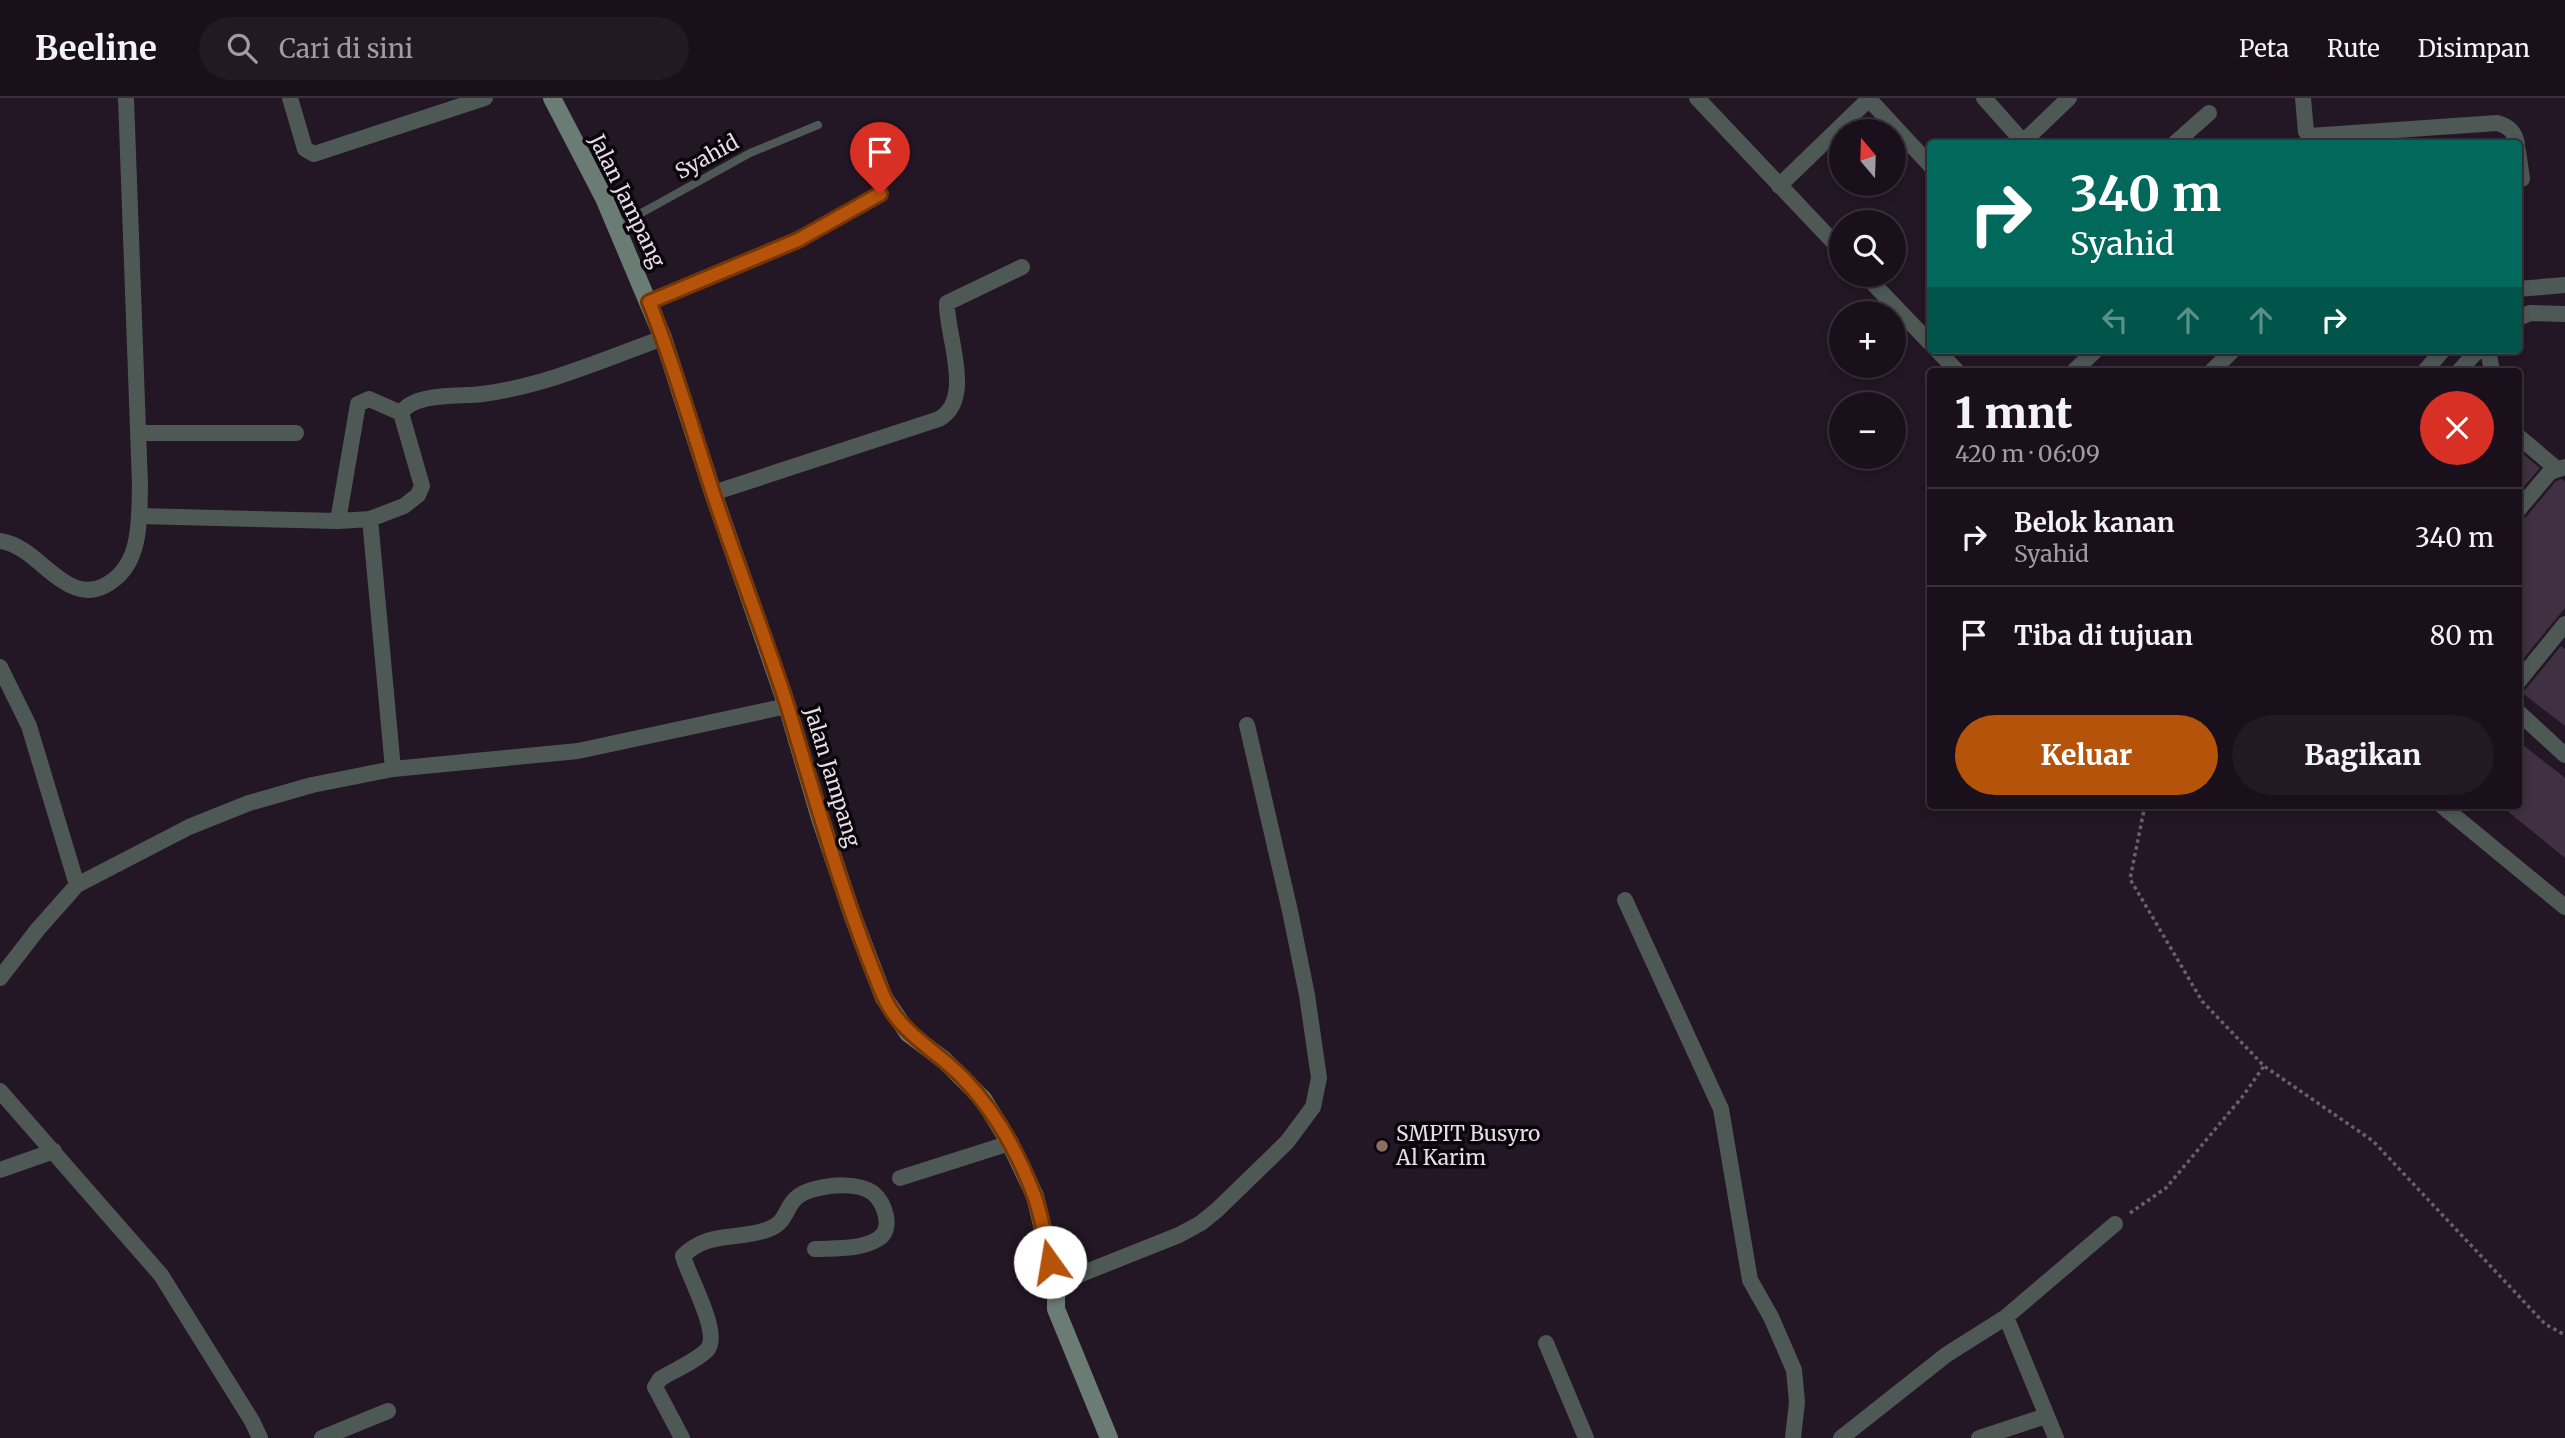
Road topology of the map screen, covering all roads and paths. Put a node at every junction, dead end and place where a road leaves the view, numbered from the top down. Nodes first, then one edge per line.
1 (126, 98) edge
2 (290, 98) edge
3 (485, 98) edge
4 (552, 98) edge
5 (1697, 98) edge
6 (1869, 98) edge
7 (1984, 98) edge
8 (2069, 98) edge
9 (2303, 98) edge
10 (2209, 113) dead end
11 (818, 125) dead end
12 (2021, 140) edge
13 (2027, 140) edge
14 (2179, 140) edge
15 (2515, 140) edge
16 (1927, 162) edge
17 (1779, 186) junction
18 (880, 194) dead end
19 (616, 227) junction
20 (1829, 238) edge
21 (1022, 267) dead end
22 (2565, 285) edge
23 (1876, 287) edge
24 (2522, 289) edge
25 (649, 302) junction
26 (2522, 312) edge
27 (2565, 314) edge
28 (663, 338) junction
29 (1927, 340) edge
30 (1941, 354) edge
31 (2092, 354) edge
32 (2230, 354) edge
33 (2440, 354) edge
34 (2474, 354) edge
35 (1954, 368) edge
36 (2077, 368) edge
37 (2215, 368) edge
38 (2428, 368) edge
39 (2462, 368) edge
40 (401, 413) junction
41 (139, 433) junction
42 (296, 433) dead end
43 (2522, 439) edge
44 (2561, 468) edge
45 (713, 493) junction
46 (2522, 505) edge
47 (139, 516) junction
48 (370, 519) junction
49 (338, 521) junction
50 (0, 541) edge
51 (2565, 624) edge
52 (0, 667) edge
53 (2522, 677) edge
54 (787, 706) junction
55 (2522, 716) edge
56 (1247, 725) dead end
57 (2565, 755) edge
58 (393, 769) junction
59 (2144, 809) edge
60 (2446, 809) edge
61 (77, 885) junction
62 (1625, 900) dead end
63 (2565, 907) edge
64 (0, 978) edge
65 (2264, 1066) junction
66 (0, 1091) edge
67 (1010, 1143) junction
68 (54, 1151) junction
69 (0, 1170) edge
70 (900, 1178) dead end
71 (2115, 1224) joint
72 (815, 1249) dead end
73 (1056, 1284) junction
74 (2006, 1317) junction
75 (2565, 1335) edge
76 (1546, 1343) dead end
77 (388, 1411) dead end
78 (2046, 1416) junction
79 (260, 1438) edge
80 (322, 1438) edge
81 (682, 1438) edge
82 (1109, 1438) edge
83 (1586, 1438) edge
84 (1793, 1438) edge
85 (1841, 1438) edge
86 (1979, 1438) edge
87 (2056, 1438) edge

1 - 41 street
2 - 3 street
4 - 19 street, Jalan Jampang
5 - 17 street
6 - 16 street
6 - 17 street
7 - 12 street
8 - 13 street
9 - 15 street
10 - 14 street
11 - 19 lane, Syahid
17 - 20 street
18 - 25 lane
19 - 25 street, Jalan Jampang
21 - 45 street
22 - 24 street
23 - 29 street
25 - 28 street, Jalan Jampang
26 - 27 street
28 - 40 street
28 - 45 street, Jalan Jampang
30 - 35 street
31 - 36 street
32 - 37 street
33 - 38 street
34 - 39 street
40 - 48 street
40 - 49 street
41 - 42 street
41 - 47 street
43 - 44 street
44 - 46 street
45 - 54 street, Jalan Jampang
47 - 49 street
47 - 50 street
48 - 49 street
48 - 58 street
51 - 53 street
52 - 61 street
54 - 58 street
54 - 67 street, Jalan Jampang
55 - 57 street
56 - 73 street
58 - 61 street
59 - 65 path
60 - 63 street
61 - 64 street
62 - 84 street
65 - 71 path
65 - 75 path
66 - 68 street
67 - 70 street
67 - 73 street, Jalan Jampang
68 - 69 street
68 - 79 street
71 - 74 street
72 - 81 street
73 - 82 street, Jalan Jampang
74 - 78 street
74 - 85 street
76 - 83 street
77 - 80 street
78 - 86 street
78 - 87 street

